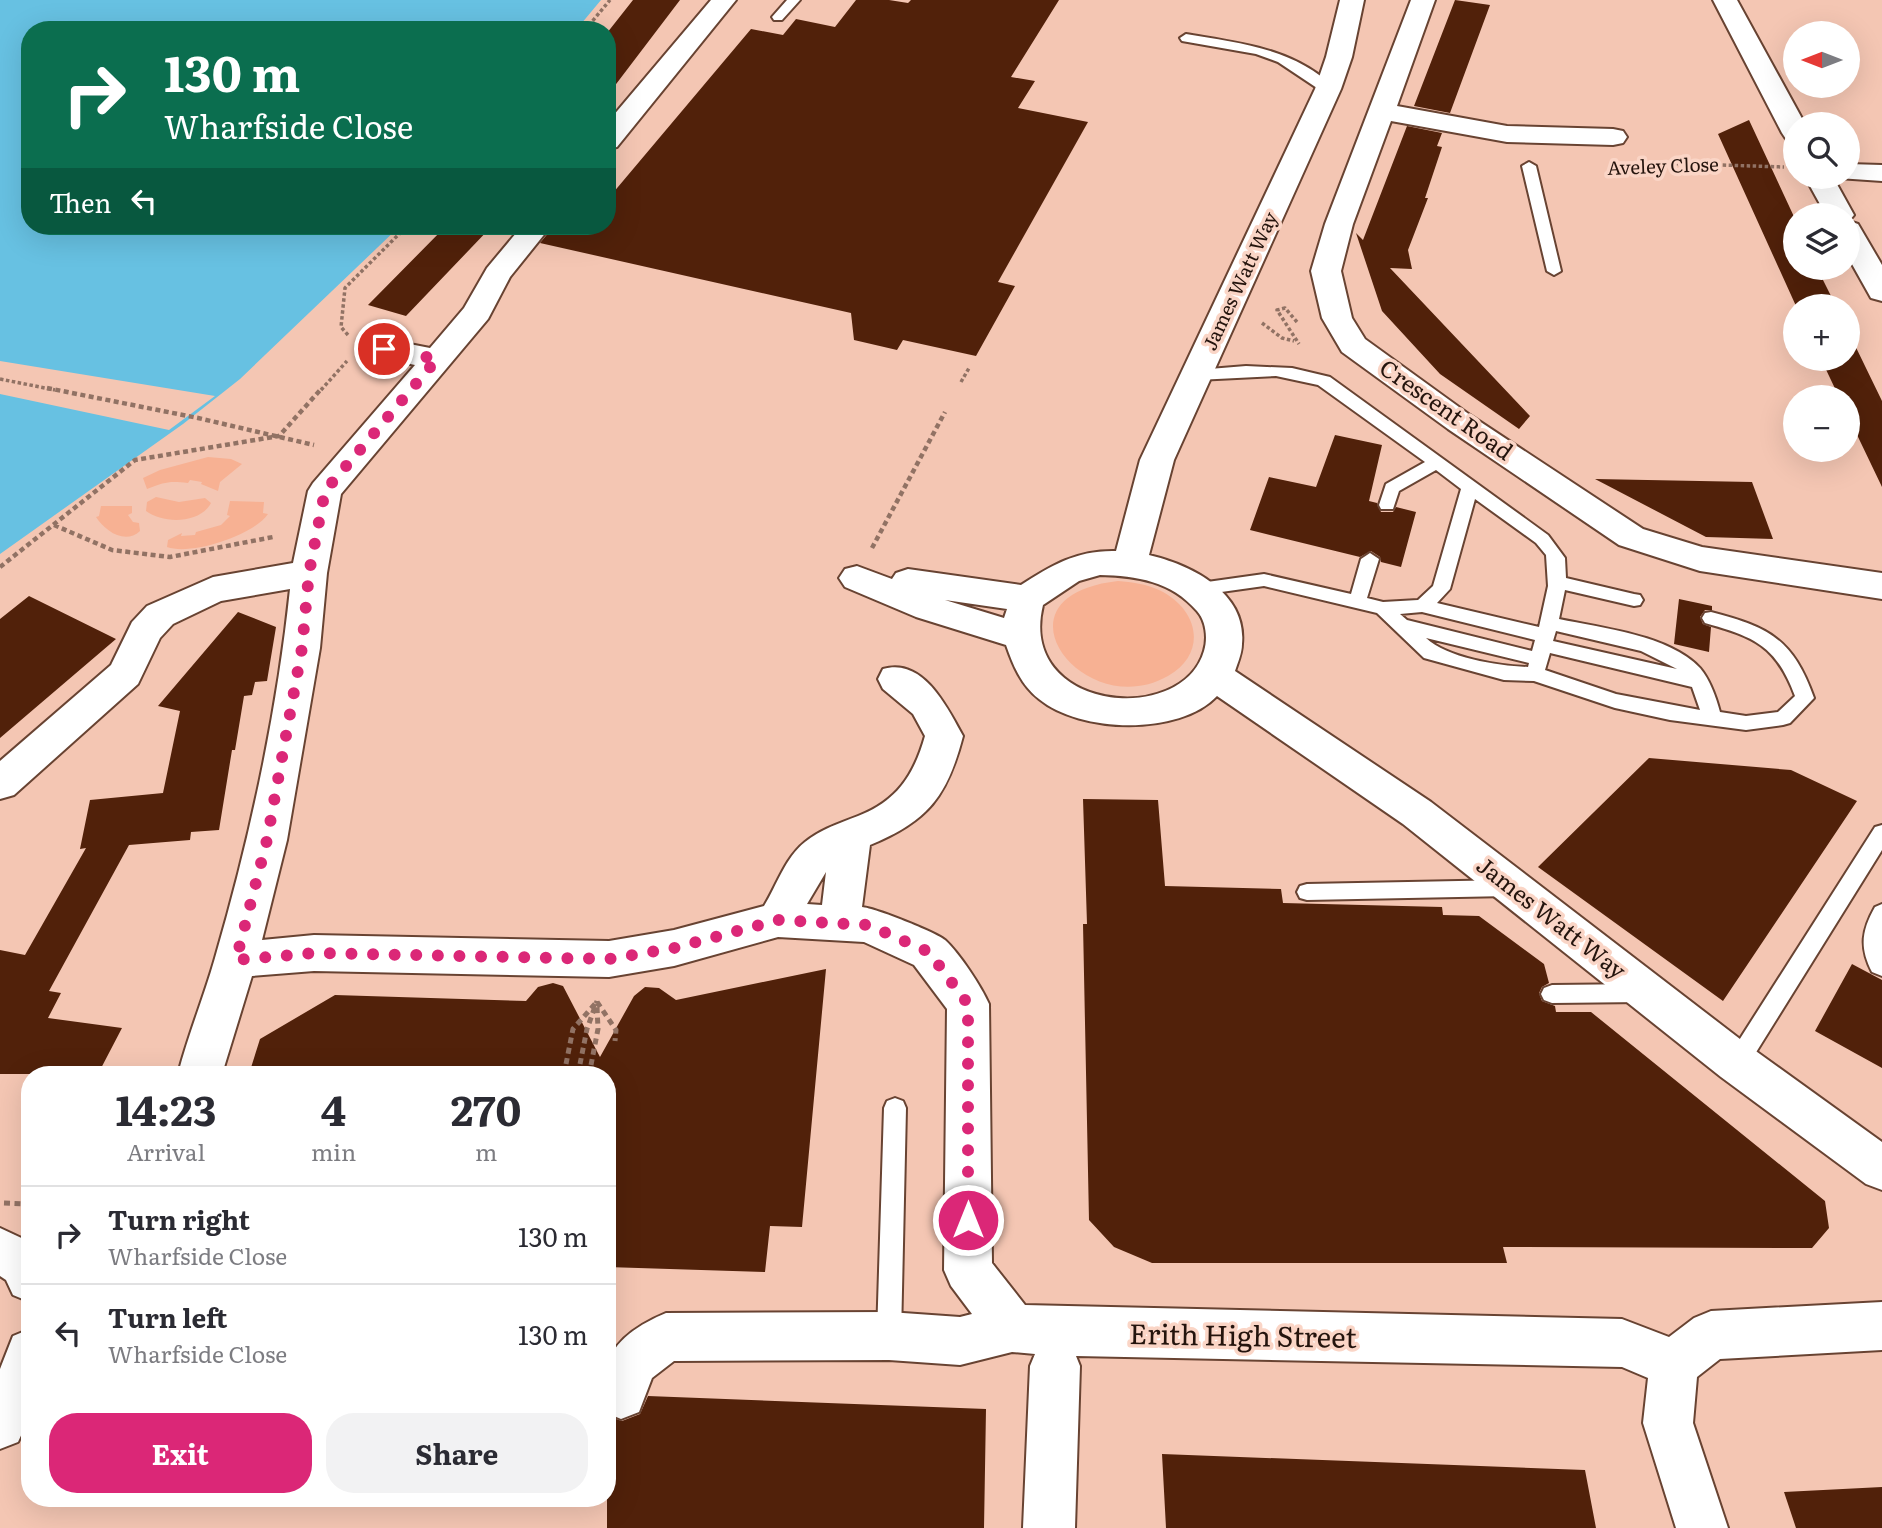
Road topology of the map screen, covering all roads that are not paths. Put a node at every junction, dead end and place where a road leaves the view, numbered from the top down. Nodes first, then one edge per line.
1 (724, 0) edge
2 (794, 0) edge
3 (1352, 0) edge
4 (1423, 0) edge
5 (1725, 0) edge
6 (778, 18) dead end
7 (1186, 38) dead end
8 (1328, 89) junction
9 (1380, 111) junction
10 (1784, 112) edge
11 (616, 130) edge
12 (1507, 134) junction
13 (1613, 137) dead end
14 (1529, 166) joint
15 (1860, 172) edge
16 (1882, 173) edge
17 (530, 235) edge
18 (1860, 252) edge
19 (1554, 271) dead end
20 (1882, 292) edge
21 (370, 345) road end
22 (437, 359) junction
23 (1197, 375) junction
24 (1438, 462) junction
25 (1470, 486) junction
26 (1387, 505) dead end
27 (1370, 559) dead end
28 (1129, 563) junction
29 (309, 573) junction
30 (1557, 582) junction
31 (1882, 586) edge
32 (1200, 589) junction
33 (1027, 599) junction
34 (1634, 600) dead end
35 (1356, 602) junction
36 (1422, 606) junction
37 (1383, 608) junction
38 (1711, 618) dead end
39 (1021, 636) junction
40 (1541, 647) junction
41 (1215, 676) junction
42 (896, 679) dead end
43 (1712, 719) junction
44 (0, 784) edge
45 (1882, 833) edge
46 (851, 834) junction
47 (1513, 888) junction
48 (1307, 892) dead end
49 (1882, 913) edge
50 (778, 920) junction
51 (840, 922) junction
52 (236, 960) junction
53 (1882, 967) edge
54 (1648, 993) junction
55 (1552, 994) dead end
56 (1737, 1063) junction
57 (203, 1066) edge
58 (895, 1108) dead end
59 (1882, 1169) edge
60 (1882, 1326) edge
61 (1012, 1328) junction
62 (889, 1336) junction
63 (1674, 1364) junction
64 (1055, 1366) dead end
65 (21, 1378) edge
66 (621, 1394) dead end
67 (0, 1424) edge
68 (1049, 1528) edge
69 (1702, 1528) edge

1 - 11 street
2 - 6 lane
3 - 8 street, James Watt Way
4 - 9 street, Crescent Road
5 - 10 street
7 - 8 lane
8 - 23 street, James Watt Way
9 - 12 street, Aveley Close
9 - 31 street, Crescent Road
12 - 13 street, Aveley Close
12 - 14 street
14 - 19 lane
15 - 16 street
17 - 22 street
18 - 20 street
21 - 22 street
22 - 29 street
23 - 24 lane
23 - 28 street, James Watt Way
24 - 25 lane
24 - 26 lane
25 - 30 lane
25 - 36 lane
27 - 35 lane
28 - 32 street
28 - 33 street
29 - 44 street
29 - 52 street
30 - 34 lane
30 - 40 lane
32 - 35 lane
32 - 41 street
33 - 39 street
33 - 39 street
35 - 37 lane
36 - 37 lane
36 - 40 lane
37 - 40 lane
38 - 43 lane
39 - 41 street
40 - 43 lane
40 - 43 lane
41 - 47 street, James Watt Way
42 - 46 street
45 - 56 lane
46 - 50 street
46 - 51 street
47 - 48 lane
47 - 54 street, James Watt Way
49 - 53 lane
50 - 51 street
50 - 52 street
51 - 61 street
52 - 57 street
54 - 55 lane
54 - 56 street, James Watt Way
56 - 59 street, James Watt Way
58 - 62 lane
60 - 63 street
61 - 62 street, Erith High Street
61 - 63 street, Erith High Street
62 - 66 street, Erith High Street
63 - 69 street
64 - 68 street
65 - 67 street

